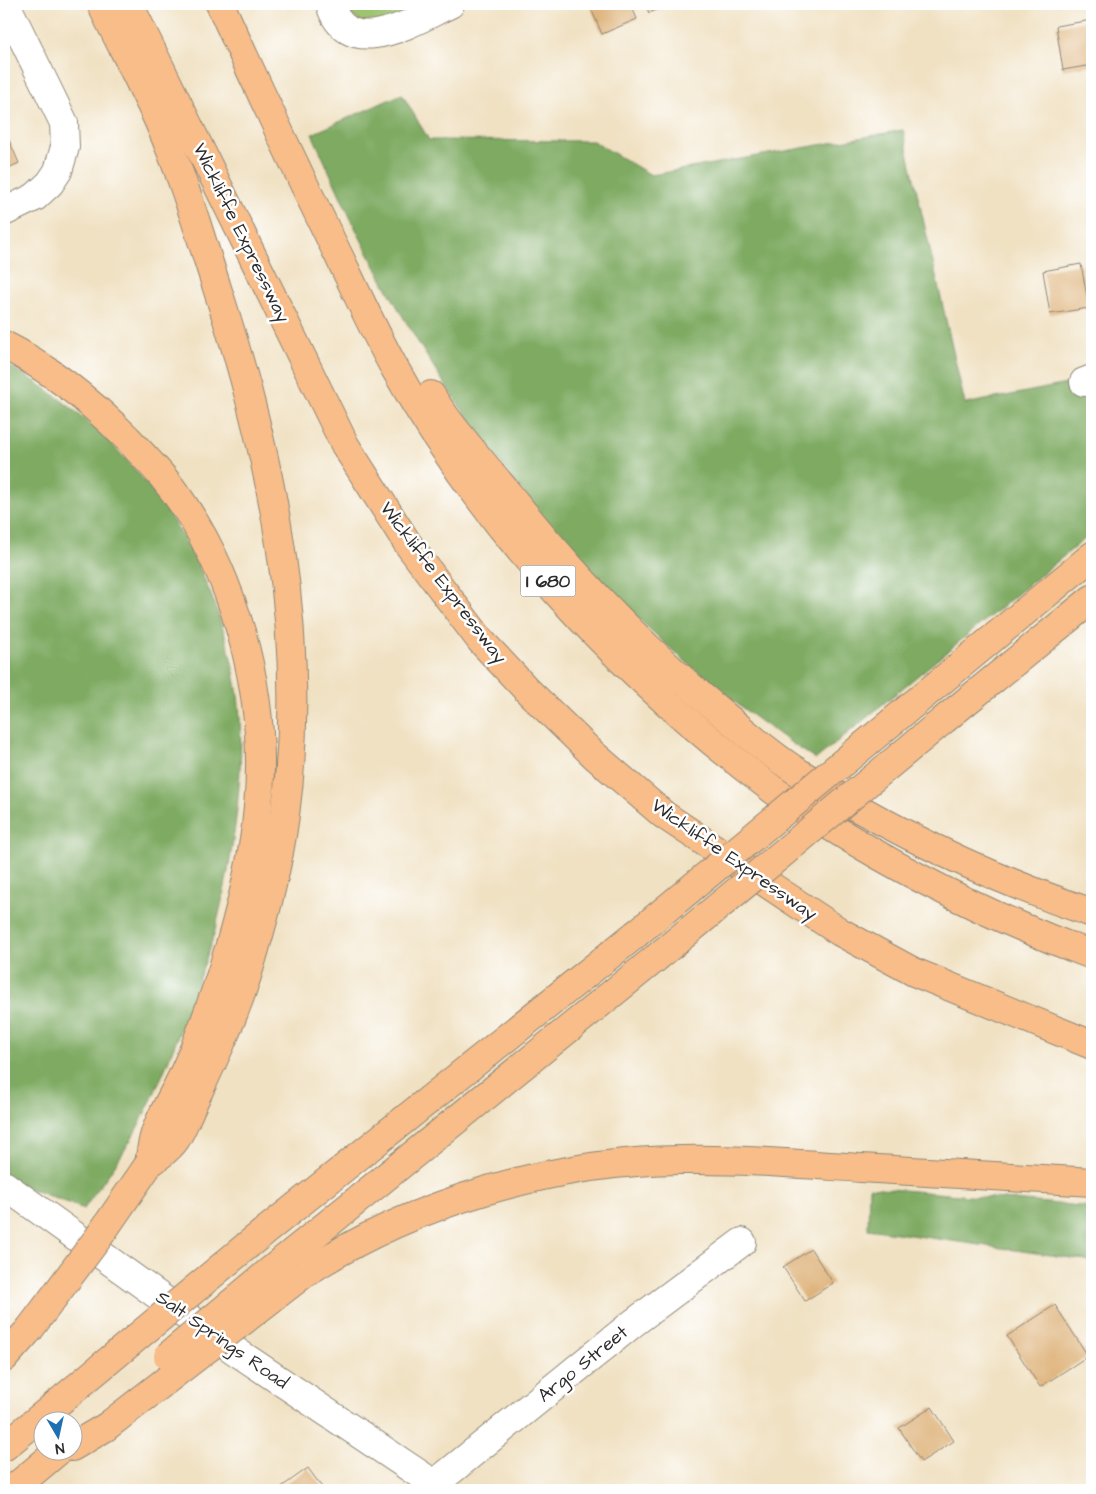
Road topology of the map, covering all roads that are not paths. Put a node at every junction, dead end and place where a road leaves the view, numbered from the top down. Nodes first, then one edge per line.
1 (6, 4) edge
2 (101, 4) edge
3 (129, 4) edge
4 (220, 4) edge
5 (330, 4) edge
6 (450, 4) edge
7 (5, 211) edge
8 (344, 266) junction
9 (4, 345) edge
10 (1092, 556) edge
11 (1092, 599) edge
12 (1092, 913) edge
13 (1092, 955) edge
14 (1092, 1045) edge
15 (149, 1164) junction
16 (1092, 1182) edge
17 (4, 1185) edge
18 (742, 1242) dead end
19 (293, 1267) junction
20 (4, 1358) edge
21 (90, 1428) edge
22 (4, 1447) edge
23 (45, 1462) edge
24 (435, 1488) edge
25 (12, 1490) edge

1 - 7 street
2 - 15 highway
3 - 14 highway, Wickliffe Expressway
4 - 8 highway, I 680
5 - 6 street
8 - 12 highway
8 - 13 highway, I 680
9 - 15 highway
10 - 22 highway, bridge
11 - 19 highway, bridge
15 - 20 highway, bridge
16 - 19 highway
17 - 24 street, Salt Springs Road
18 - 24 street, Argo Street
19 - 21 highway, bridge
23 - 25 highway

